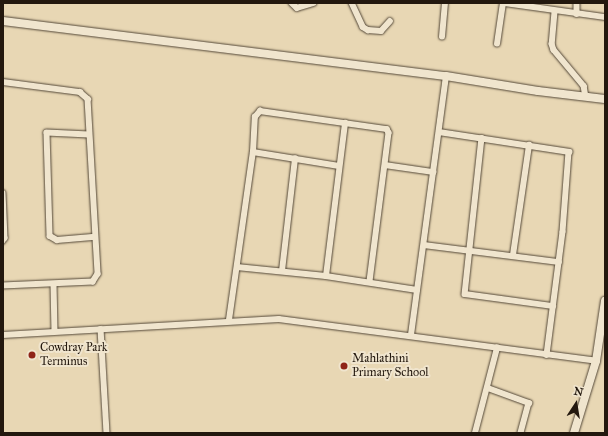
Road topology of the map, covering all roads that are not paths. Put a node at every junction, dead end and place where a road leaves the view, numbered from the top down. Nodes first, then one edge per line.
1 (292, 3) edge
2 (313, 3) edge
3 (352, 3) edge
4 (445, 3) edge
5 (504, 3) edge
6 (577, 3) edge
7 (523, 4) edge
8 (555, 12) junction
9 (577, 14) junction
10 (605, 17) edge
11 (390, 20) dead end
12 (3, 21) edge
13 (442, 37) dead end
14 (497, 44) dead end
15 (446, 76) junction
16 (3, 82) edge
17 (586, 97) junction
18 (605, 99) edge
19 (345, 123) junction
20 (439, 132) junction
21 (89, 135) junction
22 (482, 138) junction
23 (529, 145) junction
24 (252, 152) junction
25 (295, 159) junction
26 (385, 165) junction
27 (339, 166) junction
28 (433, 172) junction
29 (3, 193) edge
30 (95, 237) junction
31 (3, 241) edge
32 (424, 246) junction
33 (468, 251) junction
34 (513, 255) junction
35 (559, 262) junction
36 (237, 267) junction
37 (282, 271) junction
38 (326, 276) junction
39 (370, 282) junction
40 (54, 284) junction
41 (3, 286) edge
42 (417, 290) junction
43 (605, 301) edge
44 (553, 306) junction
45 (604, 313) edge
46 (229, 320) junction
47 (101, 329) junction
48 (55, 331) junction
49 (3, 334) edge
50 (411, 335) junction
51 (497, 348) junction
52 (547, 355) junction
53 (596, 361) junction
54 (488, 388) junction
55 (107, 433) edge
56 (475, 433) edge
57 (521, 433) edge
58 (574, 433) edge

1 - 2 street
3 - 11 street
4 - 13 street
5 - 7 street
5 - 14 street
6 - 9 street
7 - 8 street
8 - 9 street
8 - 17 street
9 - 10 street
12 - 15 street
15 - 17 street
15 - 20 street
16 - 21 street
17 - 18 street
19 - 24 street
19 - 26 street
19 - 27 street
20 - 22 street
20 - 28 street
21 - 30 street
21 - 30 street
22 - 23 street
22 - 33 street
23 - 34 street
23 - 35 street
24 - 25 street
24 - 36 street
25 - 27 street
25 - 37 street
26 - 28 street
26 - 39 street
27 - 38 street
28 - 32 street
29 - 31 street
30 - 40 street
32 - 33 street
32 - 42 street
33 - 34 street
33 - 44 street
34 - 35 street
35 - 44 street
36 - 37 street
36 - 46 street
37 - 38 street
38 - 39 street
39 - 42 street
40 - 41 street
40 - 48 street
42 - 50 street
43 - 45 street
44 - 52 street
45 - 53 street
46 - 47 street
46 - 50 street
47 - 48 street
47 - 55 street
48 - 49 street
50 - 51 street
51 - 52 street
51 - 54 street
52 - 53 street
53 - 58 street
54 - 56 street
54 - 57 street

